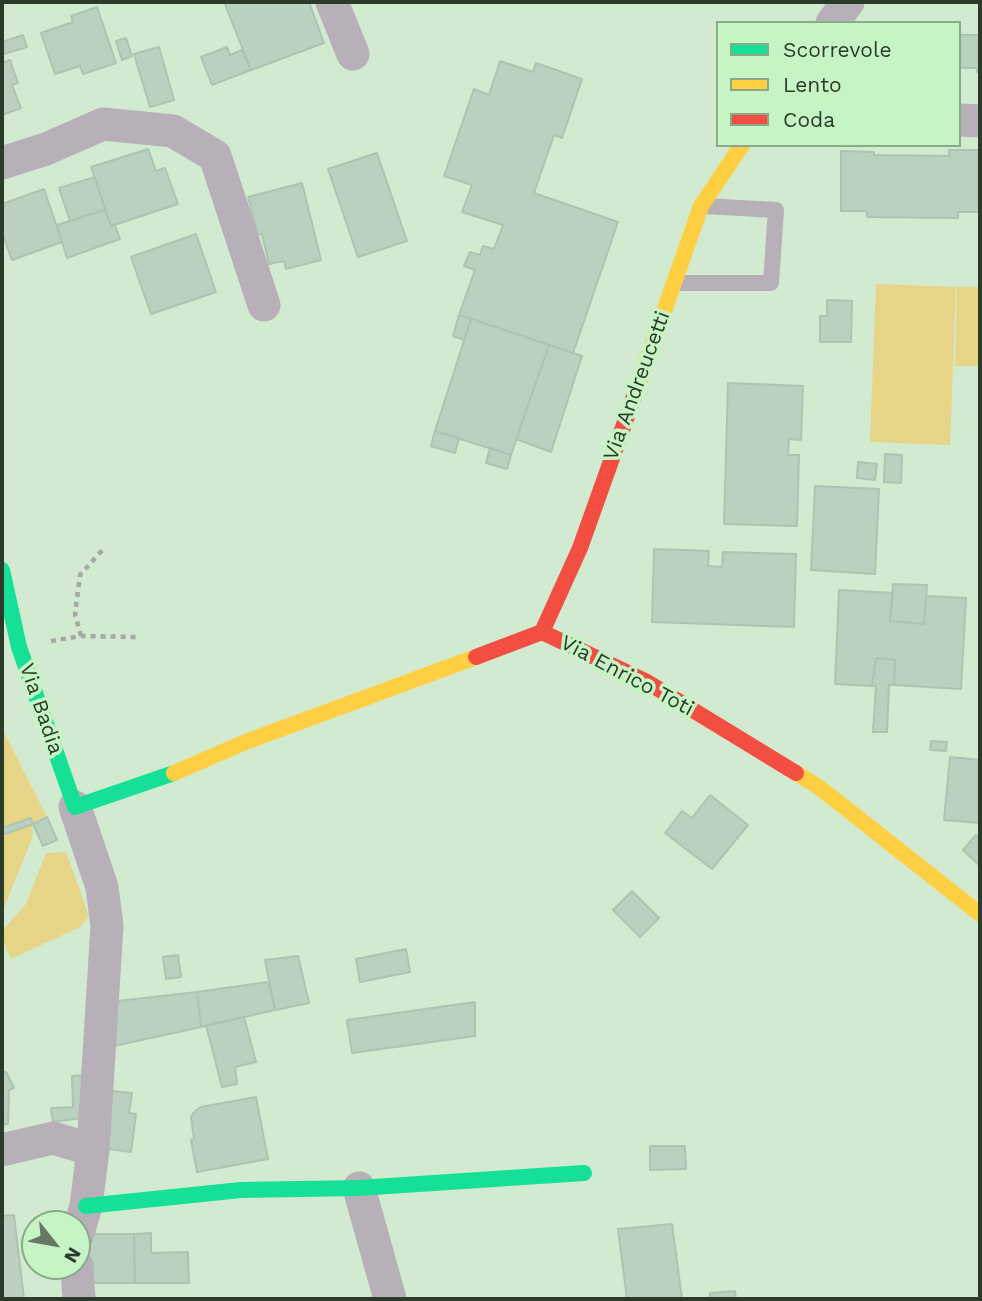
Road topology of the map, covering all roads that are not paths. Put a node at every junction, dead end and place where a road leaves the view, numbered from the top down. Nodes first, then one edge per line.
1 (332, 2) edge
2 (848, 2) edge
3 (834, 21) edge
4 (353, 54) dead end
5 (961, 120) edge
6 (980, 121) edge
7 (741, 147) edge
8 (2, 163) edge
9 (701, 206) junction
10 (674, 283) junction
11 (264, 305) dead end
12 (2, 570) edge
13 (542, 632) junction
14 (75, 807) junction
15 (980, 914) edge
16 (2, 1150) edge
17 (93, 1150) junction
18 (584, 1173) dead end
19 (359, 1188) junction
20 (84, 1210) edge
21 (91, 1219) edge
22 (77, 1280) edge
23 (79, 1299) edge
24 (390, 1299) edge

1 - 4 street
2 - 3 street
5 - 6 street
7 - 9 street, Via Andreucetti
8 - 11 street
9 - 10 street, Via Andreucetti
9 - 10 lane
10 - 13 street, Via Andreucetti
12 - 14 street, Via Badia
13 - 14 street, Via Enrico Toti
13 - 15 street, Via Enrico Toti
14 - 17 street
16 - 17 street
17 - 20 street
18 - 19 street
19 - 21 street
19 - 24 street
22 - 23 street

